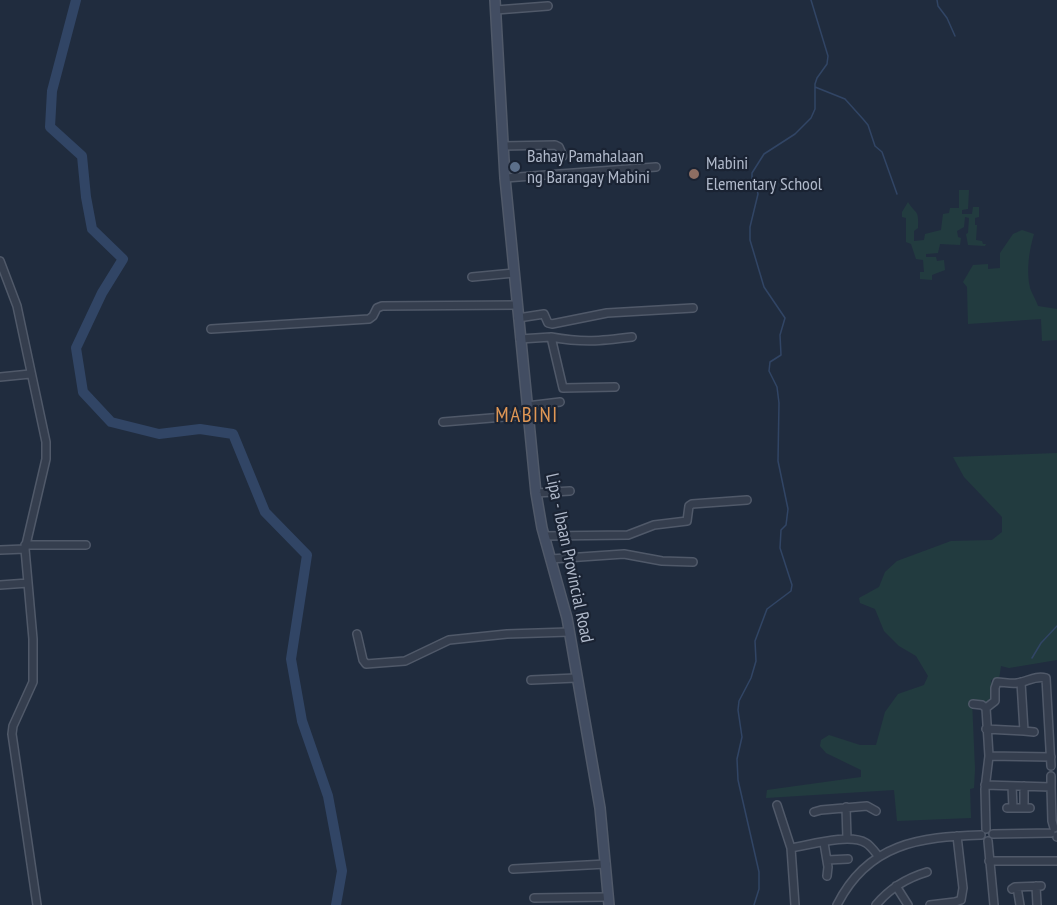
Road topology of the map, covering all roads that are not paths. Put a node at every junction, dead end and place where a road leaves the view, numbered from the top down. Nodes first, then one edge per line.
1 (495, 0) edge
2 (548, 6) dead end
3 (496, 10) junction
4 (503, 146) junction
5 (563, 156) dead end
6 (656, 167) dead end
7 (505, 177) junction
8 (0, 261) edge
9 (514, 273) junction
10 (472, 278) dead end
11 (517, 305) junction
12 (693, 308) dead end
13 (518, 318) junction
14 (211, 329) dead end
15 (551, 337) junction
16 (632, 338) dead end
17 (520, 339) junction
18 (30, 374) junction
19 (0, 377) edge
20 (615, 387) dead end
21 (560, 402) dead end
22 (527, 410) junction
23 (443, 422) dead end
24 (570, 491) dead end
25 (536, 492) junction
26 (747, 500) dead end
27 (544, 536) junction
28 (86, 545) dead end
29 (25, 547) junction
30 (0, 550) edge
31 (551, 559) junction
32 (693, 562) dead end
33 (28, 583) junction
34 (0, 585) edge
35 (569, 632) junction
36 (357, 634) dead end
37 (576, 678) junction
38 (531, 681) dead end
39 (1021, 682) junction
40 (1048, 693) junction
41 (1057, 693) edge
42 (973, 704) dead end
43 (986, 708) junction
44 (1053, 719) edge
45 (987, 729) junction
46 (1024, 731) junction
47 (1034, 732) dead end
48 (1054, 745) edge
49 (988, 756) junction
50 (1051, 757) junction
51 (1051, 766) dead end
52 (1051, 776) dead end
53 (985, 785) junction
54 (1012, 786) junction
55 (1024, 786) junction
56 (1051, 788) junction
57 (777, 805) dead end
58 (846, 807) junction
59 (876, 811) dead end
60 (814, 812) dead end
61 (984, 832) junction
62 (1055, 833) edge
63 (993, 834) junction
64 (957, 836) junction
65 (847, 839) junction
66 (988, 841) junction
67 (824, 843) junction
68 (791, 848) junction
69 (879, 857) junction
70 (848, 859) dead end
71 (827, 860) junction
72 (989, 861) junction
73 (1057, 861) edge
74 (606, 864) junction
75 (513, 869) dead end
76 (927, 872) dead end
77 (828, 876) dead end
78 (896, 886) junction
79 (534, 898) dead end
80 (609, 901) edge
81 (37, 905) edge
82 (795, 905) edge
83 (837, 905) edge
84 (876, 905) edge
85 (908, 905) edge
86 (930, 905) edge
87 (994, 905) edge
88 (1020, 905) edge
89 (1037, 905) edge

1 - 3 main road, Lipa - Ibaan Provincial Road
2 - 3 street
3 - 4 main road, Lipa - Ibaan Provincial Road
4 - 5 street
4 - 7 main road, Lipa - Ibaan Provincial Road
6 - 7 street
7 - 9 main road, Lipa - Ibaan Provincial Road
8 - 18 street
9 - 10 street
9 - 11 main road, Lipa - Ibaan Provincial Road
11 - 13 main road, Lipa - Ibaan Provincial Road
11 - 14 street
12 - 13 street
13 - 17 main road, Lipa - Ibaan Provincial Road
15 - 16 street
15 - 17 street
15 - 20 street
17 - 22 main road, Lipa - Ibaan Provincial Road
18 - 19 street
18 - 29 street
21 - 22 street
22 - 23 street
22 - 25 main road, Lipa - Ibaan Provincial Road
24 - 25 street
25 - 27 main road, Lipa - Ibaan Provincial Road
26 - 27 street
27 - 31 main road, Lipa - Ibaan Provincial Road
28 - 29 street
29 - 30 street
29 - 33 street
31 - 32 street
31 - 35 main road, Lipa - Ibaan Provincial Road
33 - 34 street
33 - 81 street
35 - 36 street
35 - 37 main road, Lipa - Ibaan Provincial Road
37 - 38 street
37 - 74 main road, Lipa - Ibaan Provincial Road
39 - 40 street
39 - 43 street
39 - 46 street
40 - 41 street
40 - 44 street
42 - 43 street
43 - 45 street
44 - 48 street
45 - 46 street
45 - 49 street
46 - 47 street
48 - 50 street
49 - 50 street
49 - 53 street
50 - 51 street
52 - 56 street
53 - 54 street
53 - 61 street
54 - 55 street
54 - 55 street
55 - 56 street
56 - 62 street
57 - 68 street
58 - 59 street
58 - 60 street
58 - 65 street
61 - 63 street
61 - 64 street
61 - 66 street
62 - 63 street
63 - 66 street
64 - 69 street
64 - 86 street
65 - 67 street
65 - 69 street
66 - 72 street
67 - 68 street
67 - 71 street
68 - 82 street
69 - 83 street
70 - 71 street
71 - 77 street
72 - 73 street
72 - 87 street
74 - 75 street
74 - 80 main road, Lipa - Ibaan Provincial Road
76 - 78 street
78 - 84 street
78 - 85 street
79 - 80 street
88 - 89 street

